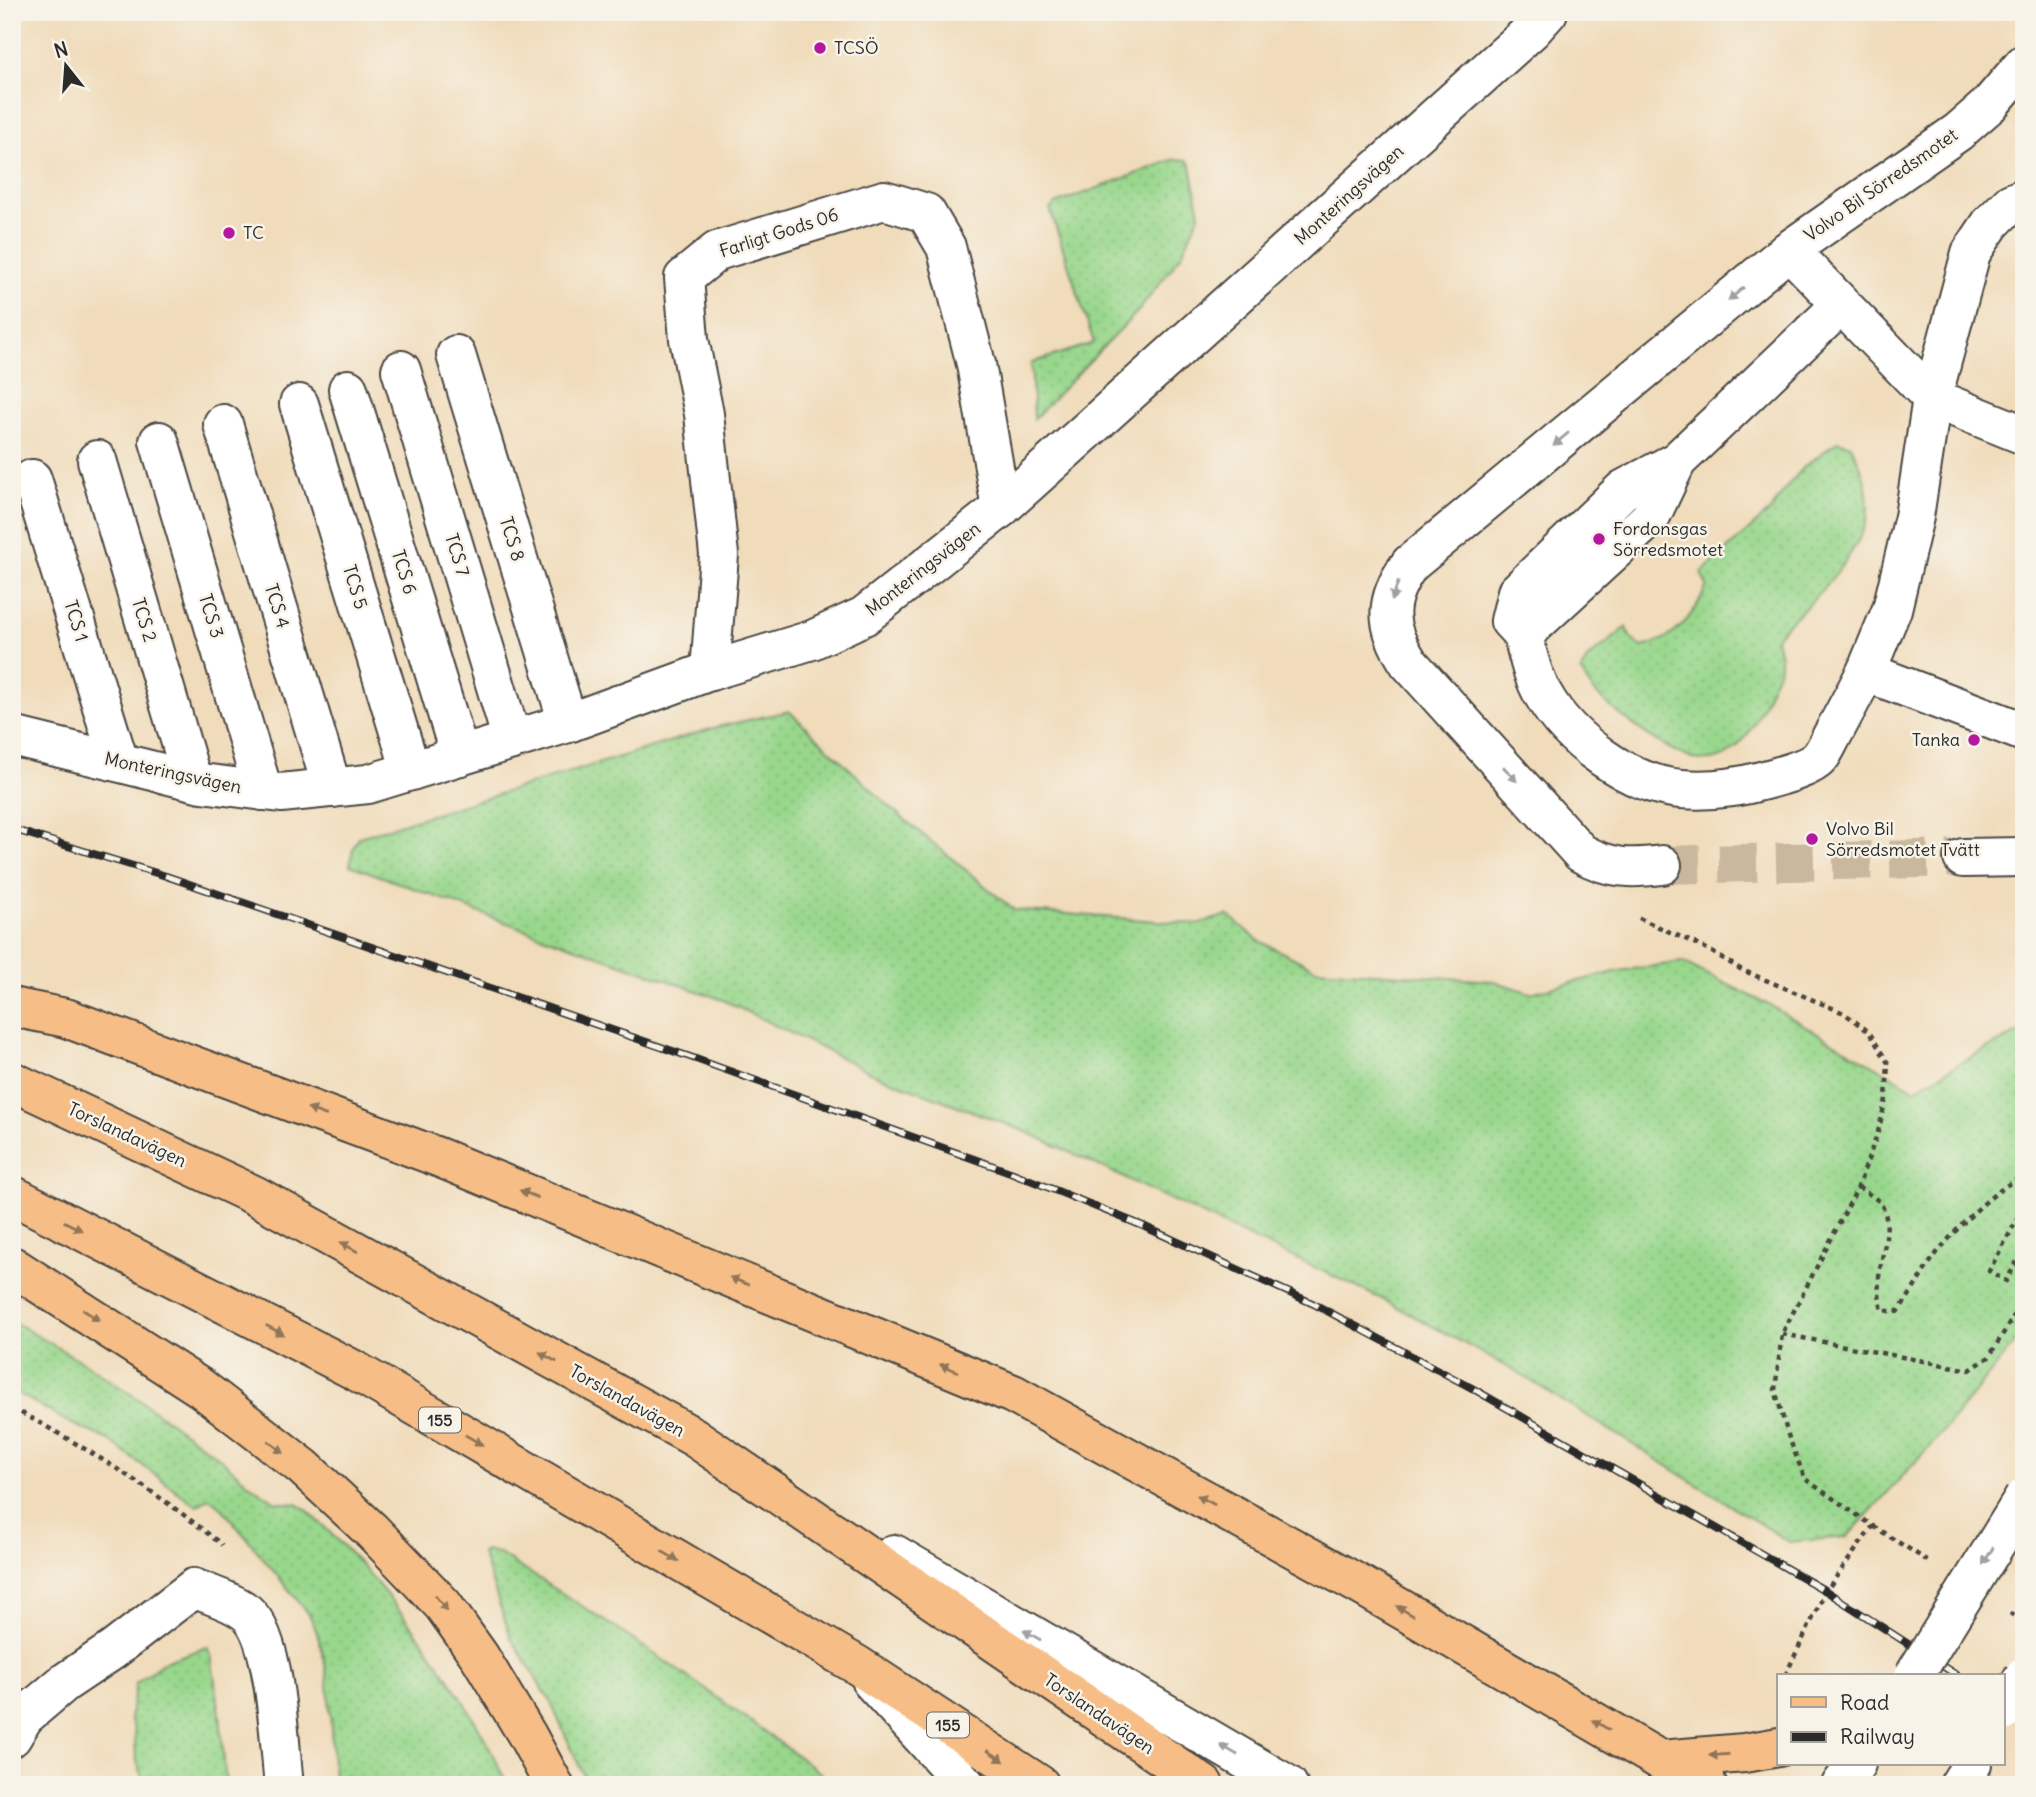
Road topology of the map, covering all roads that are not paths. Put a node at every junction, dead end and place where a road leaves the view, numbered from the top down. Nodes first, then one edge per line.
1 (1532, 19) edge
2 (2024, 64) edge
3 (2024, 198) edge
4 (1789, 250) junction
5 (1841, 305) junction
6 (456, 355) dead end
7 (401, 370) dead end
8 (348, 388) dead end
9 (1932, 398) junction
10 (299, 404) dead end
11 (223, 424) dead end
12 (2024, 435) edge
13 (159, 441) dead end
14 (97, 460) dead end
15 (32, 479) dead end
16 (1001, 508) junction
17 (709, 671) junction
18 (1866, 672) junction
19 (568, 723) junction
20 (2024, 732) edge
21 (12, 736) edge
22 (512, 740) junction
23 (460, 756) junction
24 (119, 762) junction
25 (411, 771) junction
26 (192, 780) junction
27 (332, 788) junction
28 (263, 791) junction
29 (2024, 857) edge
30 (1964, 858) tunnel mouth
31 (1662, 865) tunnel mouth
32 (12, 1007) edge
33 (12, 1081) edge
34 (12, 1195) edge
35 (12, 1266) edge
36 (694, 1437) junction
37 (2024, 1498) edge
38 (857, 1665) junction
39 (1915, 1674) edge
40 (2024, 1676) edge
41 (2004, 1710) edge
42 (12, 1737) edge
43 (1777, 1747) edge
44 (1660, 1760) junction
45 (1855, 1766) edge
46 (1971, 1766) edge
47 (284, 1785) edge
48 (554, 1785) edge
49 (966, 1785) edge
50 (1040, 1785) edge
51 (1204, 1785) edge
52 (1288, 1785) edge
53 (1707, 1785) edge
54 (1841, 1785) edge
55 (1959, 1785) edge

1 - 16 street, Monteringsvägen
2 - 4 street, Volvo Bil Sörredsmotet
3 - 9 street
4 - 5 street, Volvo Bil Sörredsmotet
4 -> 31 street
5 - 9 street, Volvo Bil Sörredsmotet
5 - 18 street
6 - 19 street, TCS 8
7 - 22 street, TCS 7
8 - 23 street, TCS 6
9 - 12 street, Volvo Bil Sörredsmotet
9 - 18 street
10 - 25 street, TCS 5
11 - 27 street, TCS 4
13 - 28 street, TCS 3
14 - 26 street, TCS 2
15 - 24 street, TCS 1
16 - 17 street, Monteringsvägen
16 - 17 street, Farligt Gods 06
17 - 19 street, Monteringsvägen
18 - 20 street
19 - 22 street, Monteringsvägen
21 - 24 street, Monteringsvägen
22 - 23 street, Monteringsvägen
23 - 25 street, Monteringsvägen
24 - 26 street, Monteringsvägen
25 - 27 street, Monteringsvägen
26 - 28 street, Monteringsvägen
27 - 28 street, Monteringsvägen
29 - 30 street
44 -> 32 main road
36 -> 33 main road, Torslandavägen
34 -> 38 main road, 155
35 -> 48 main road
36 - 51 main road, Torslandavägen
52 -> 36 street
37 -> 39 street, bridge
38 - 49 street
38 -> 50 main road, 155
40 - 41 street, bridge
42 - 47 street
43 -> 44 main road
44 - 53 main road
45 - 54 street
46 - 55 street

